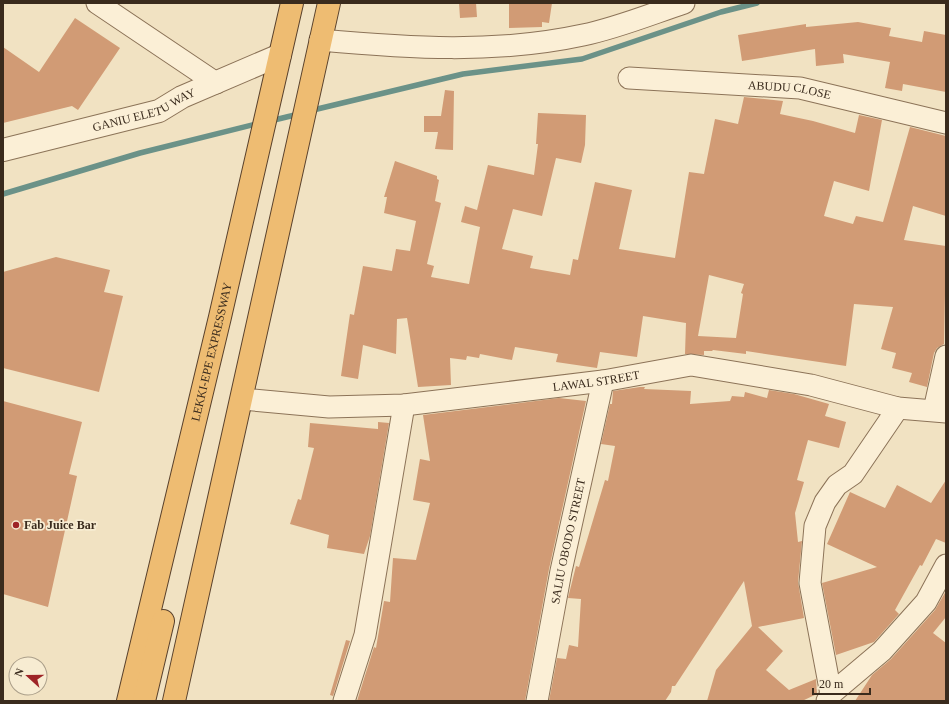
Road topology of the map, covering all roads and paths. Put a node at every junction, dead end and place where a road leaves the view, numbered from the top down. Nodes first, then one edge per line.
1 (97, 3) edge
2 (292, 3) edge
3 (329, 3) edge
4 (684, 3) edge
5 (320, 40) junction
6 (280, 55) junction
7 (629, 78) dead end
8 (216, 82) junction
9 (946, 123) edge
10 (3, 150) edge
11 (220, 317) junction
12 (946, 356) edge
13 (604, 381) junction
14 (242, 399) junction
15 (404, 405) junction
16 (898, 408) junction
17 (940, 411) edge
18 (946, 565) edge
19 (131, 691) edge
20 (829, 697) edge
21 (125, 701) edge
22 (144, 701) edge
23 (174, 701) edge
24 (344, 701) edge
25 (537, 701) edge

1 - 8 street
2 - 6 highway, LEKKI-EPE EXPRESSWAY
3 - 5 highway
4 - 5 street
5 - 14 highway
6 - 8 street, GANIU ELETU WAY
6 - 11 highway, LEKKI-EPE EXPRESSWAY
7 - 9 street, ABUDU CLOSE
8 - 10 street, GANIU ELETU WAY
11 - 19 highway, LEKKI-EPE EXPRESSWAY
11 - 22 highway
12 - 17 street
13 - 15 street, LAWAL STREET
13 - 16 street, LAWAL STREET
13 - 25 street, SALIU OBODO STREET
14 - 15 street, LAWAL STREET
14 - 23 highway
15 - 24 street
16 - 17 street, LAWAL STREET
16 - 20 street
18 - 20 street
19 - 21 highway, LEKKI-EPE EXPRESSWAY

